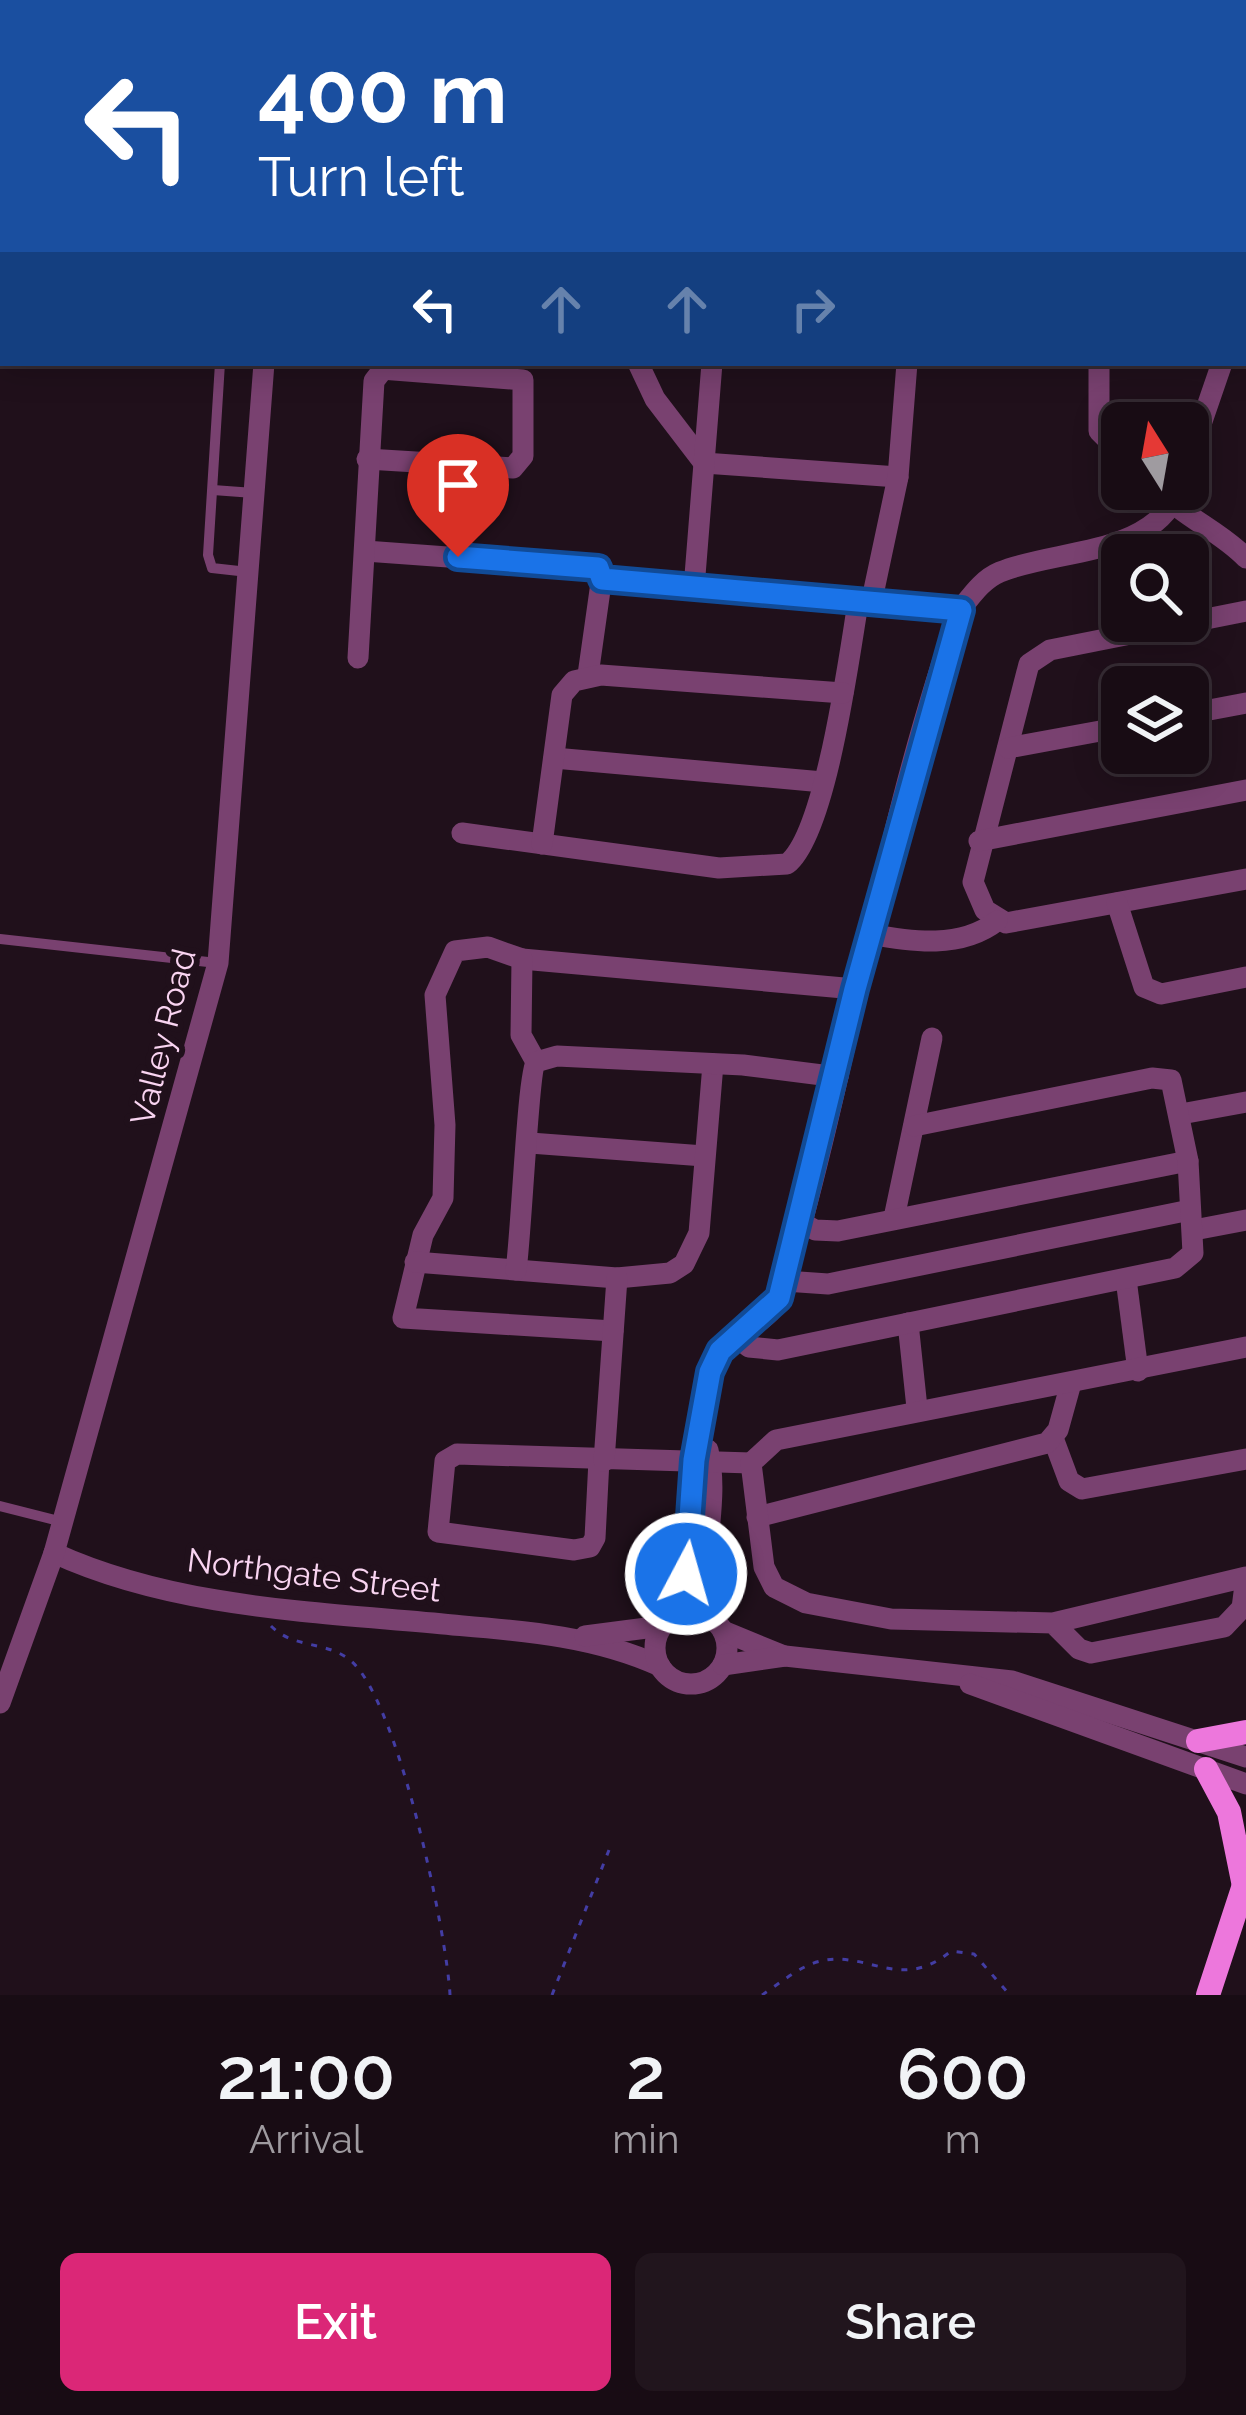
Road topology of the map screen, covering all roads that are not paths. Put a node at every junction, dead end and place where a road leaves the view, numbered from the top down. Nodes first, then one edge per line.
1 (220, 366) edge
2 (264, 366) edge
3 (385, 366) edge
4 (539, 366) edge
5 (639, 366) edge
6 (712, 366) edge
7 (908, 366) edge
8 (1099, 366) edge
9 (1221, 366) edge
10 (523, 380) junction
11 (1209, 402) edge
12 (1101, 433) edge
13 (367, 460) junction
14 (704, 463) junction
15 (898, 477) junction
16 (213, 490) junction
17 (254, 494) junction
18 (1158, 510) edge
19 (1191, 510) edge
20 (365, 550) junction
21 (1244, 553) edge
22 (248, 572) junction
23 (602, 579) junction
24 (694, 588) junction
25 (864, 603) junction
26 (961, 610) junction
27 (1246, 611) edge
28 (358, 658) dead end
29 (588, 675) junction
30 (843, 693) junction
31 (1246, 703) edge
32 (1209, 710) edge
33 (1101, 731) edge
34 (1008, 748) junction
35 (554, 758) junction
36 (823, 782) junction
37 (1246, 790) edge
38 (462, 833) dead end
39 (979, 841) junction
40 (542, 844) junction
41 (1246, 878) edge
42 (1117, 903) junction
43 (997, 921) junction
44 (870, 934) junction
45 (0, 939) edge
46 (522, 958) junction
47 (218, 963) junction
48 (1246, 976) edge
49 (855, 989) junction
50 (932, 1038) dead end
51 (536, 1063) junction
52 (713, 1064) junction
53 (838, 1077) junction
54 (1246, 1102) edge
55 (1181, 1114) junction
56 (914, 1126) junction
57 (530, 1143) junction
58 (704, 1156) junction
59 (1188, 1161) junction
60 (893, 1218) junction
61 (1192, 1220) junction
62 (1246, 1220) edge
63 (801, 1222) junction
64 (415, 1262) junction
65 (516, 1270) junction
66 (617, 1278) junction
67 (1126, 1279) junction
68 (785, 1281) junction
69 (908, 1323) junction
70 (613, 1331) junction
71 (735, 1336) junction
72 (1246, 1347) edge
73 (1138, 1371) junction
74 (1071, 1382) junction
75 (917, 1408) junction
76 (1053, 1438) junction
77 (1246, 1459) edge
78 (702, 1460) junction
79 (602, 1461) junction
80 (751, 1462) junction
81 (0, 1506) edge
82 (757, 1517) junction
83 (63, 1522) junction
84 (54, 1552) junction
85 (696, 1560) junction
86 (666, 1622) junction
87 (1053, 1623) junction
88 (717, 1624) junction
89 (572, 1638) junction
90 (784, 1656) junction
91 (723, 1665) junction
92 (660, 1666) junction
93 (946, 1675) junction
94 (0, 1703) edge
95 (1246, 1732) edge
96 (1198, 1741) junction
97 (1246, 1757) edge
98 (1206, 1769) junction
99 (1246, 1784) edge
100 (1245, 1883) edge
101 (1208, 1995) edge

1 - 16 lane
2 - 17 street, Valley Road
3 - 10 street
3 - 13 street
4 - 10 street
5 - 14 street
6 - 14 street
7 - 15 street
8 - 12 street
9 - 11 street
10 - 13 street
13 - 20 street
14 - 15 street
14 - 24 street
15 - 25 street
16 - 17 lane
16 - 22 lane
17 - 22 street, Valley Road
18 - 26 street
19 - 21 street
20 - 23 street
20 - 28 street
22 - 47 street, Valley Road
23 - 24 street
23 - 29 street
24 - 25 street
25 - 26 street
25 - 30 street
26 - 44 street
27 - 34 street
29 - 30 street
29 - 35 street
30 - 36 street
31 - 32 street
33 - 34 street
34 - 39 street
35 - 36 street
35 - 40 street
36 - 40 street
37 - 39 street
38 - 40 street
39 - 43 street
41 - 42 street
42 - 43 street
42 - 48 street
43 - 44 street
44 - 49 street
45 - 47 lane
46 - 49 street
46 - 51 street
46 - 64 street
47 - 83 street, Valley Road
49 - 53 street
50 - 56 street
51 - 52 street
51 - 57 street
52 - 53 street
52 - 58 street
53 - 63 street
54 - 55 street
55 - 56 street
55 - 59 street
56 - 60 street
57 - 58 street
57 - 65 street
58 - 66 street
59 - 60 street
59 - 61 street
60 - 63 street
61 - 62 street
61 - 67 street
61 - 68 street
63 - 68 street
64 - 65 street
64 - 70 street
65 - 66 street
66 - 70 street
67 - 69 street
67 - 73 street
68 - 71 street
69 - 71 street
69 - 75 street
70 - 79 street
71 - 78 street
72 - 73 street
73 - 74 street
74 - 75 street
74 - 76 street
75 - 80 street
76 - 77 street
76 - 82 street
78 - 79 street
78 - 80 street
78 - 85 street
79 - 79 street
80 - 82 street
81 - 83 lane
82 - 87 street
83 - 84 street, Valley Road
84 - 89 street, Northgate Street
84 - 94 street, Valley Road
85 - 86 street
85 - 88 street
86 - 88 street
86 - 89 street, Northgate Street
86 - 92 street
87 - 87 street
88 - 90 street
88 - 91 street
89 - 92 street, Northgate Street
90 - 91 street
90 - 93 street
91 - 92 street
93 - 96 street
93 - 98 street
95 - 96 main road
96 - 97 street
98 - 99 street
98 - 100 main road
100 - 101 main road

